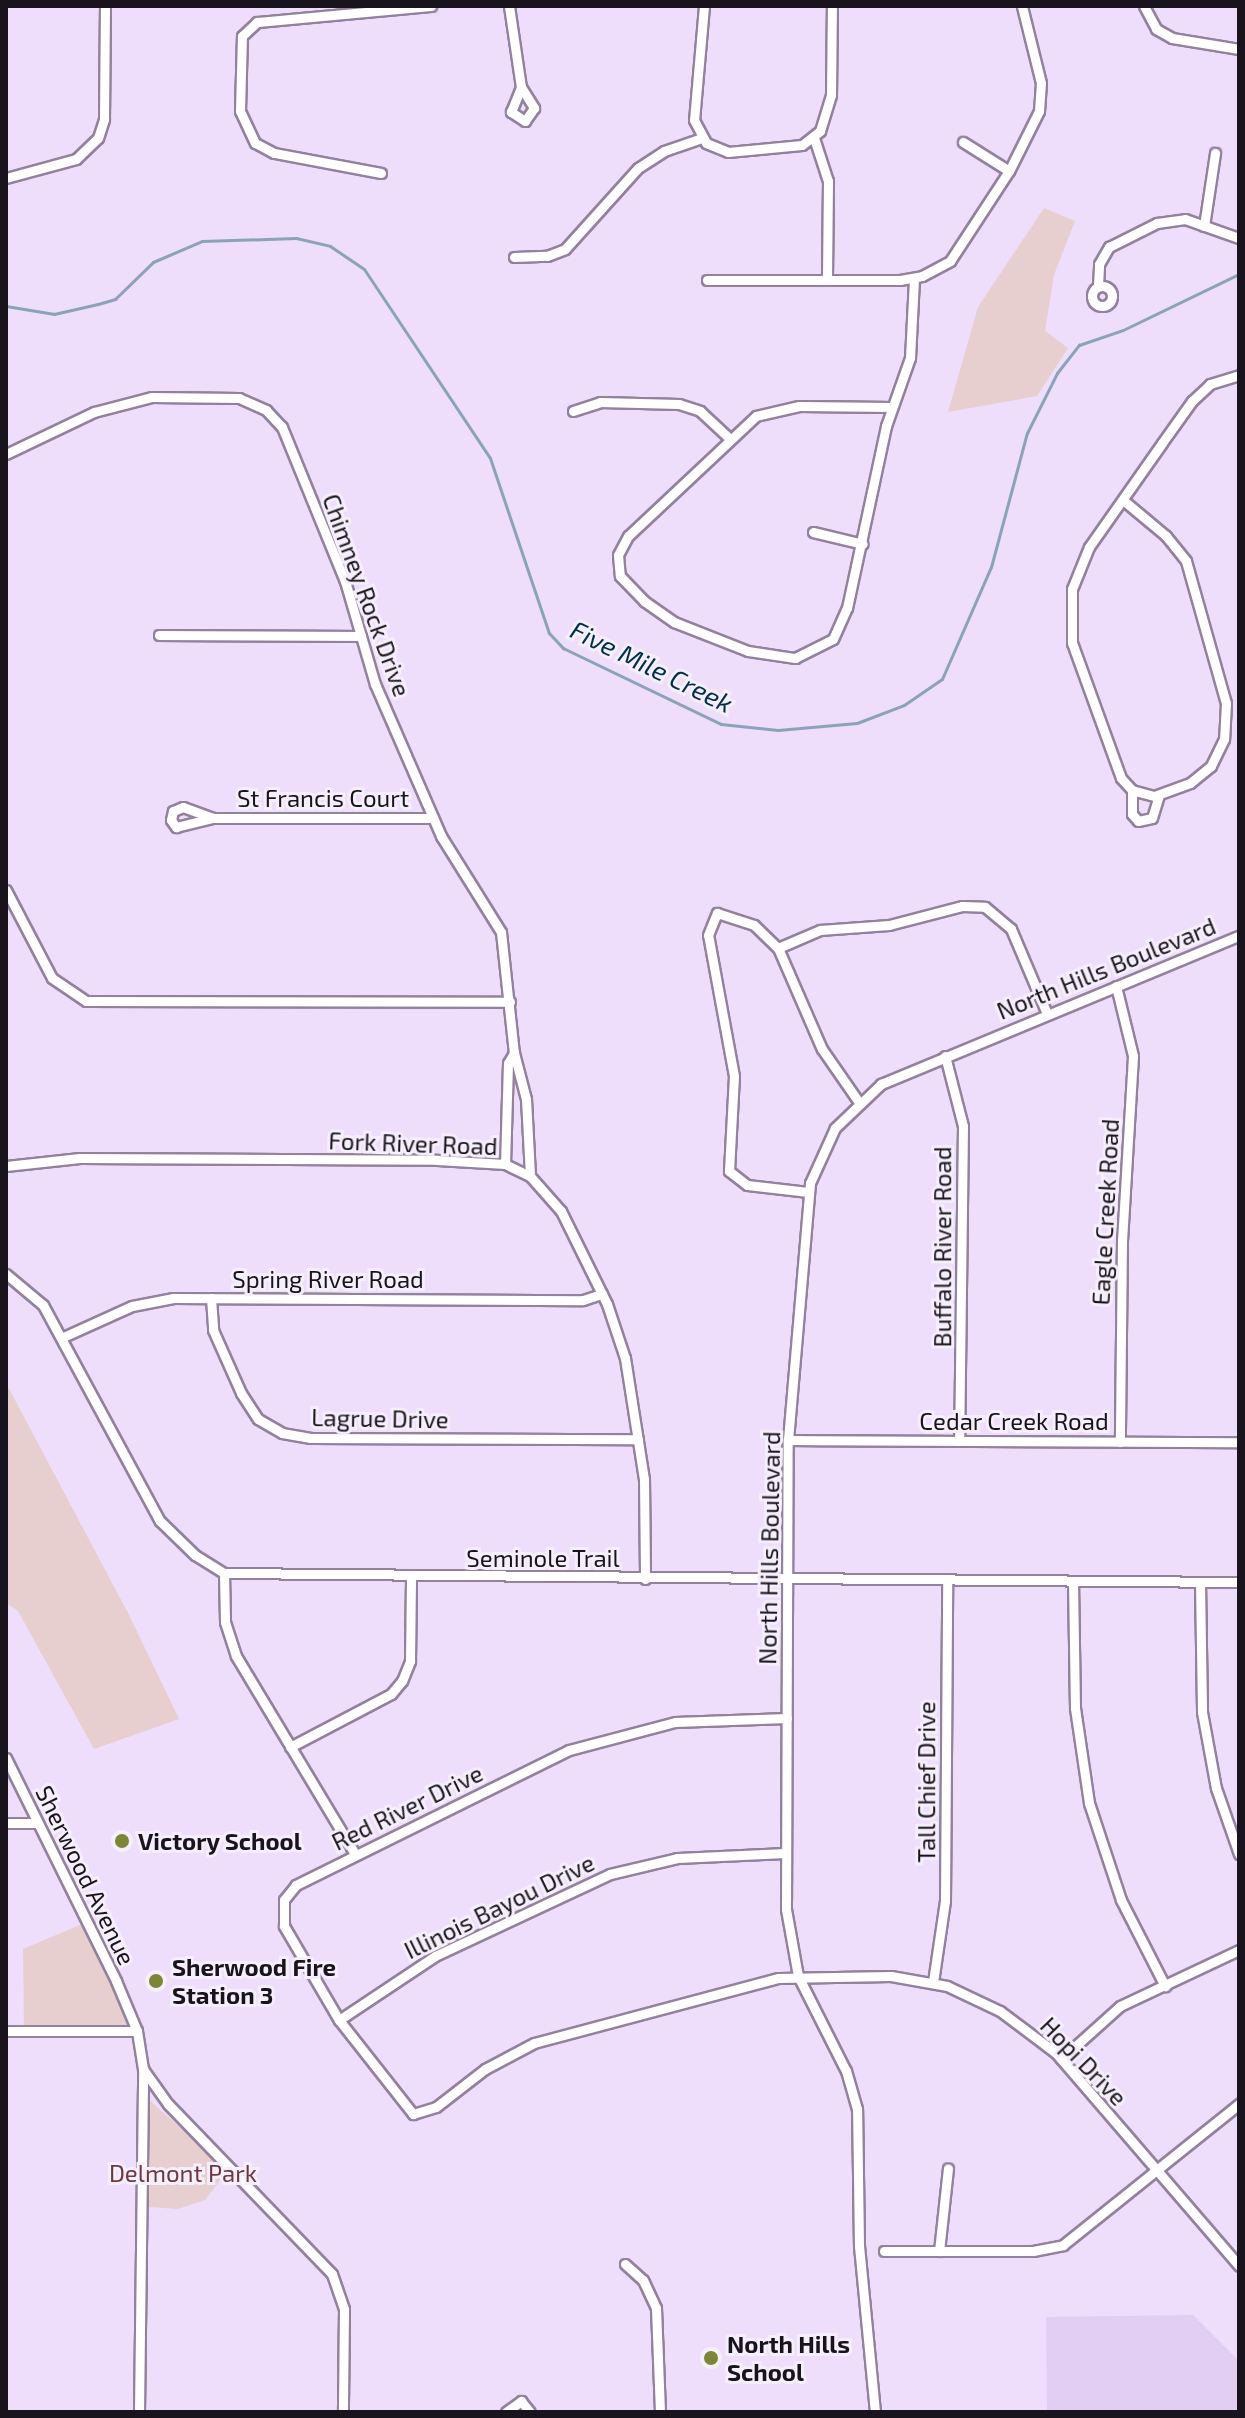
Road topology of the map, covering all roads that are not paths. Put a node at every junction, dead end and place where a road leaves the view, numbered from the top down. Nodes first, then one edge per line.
1 (105, 6) edge
2 (431, 6) edge
3 (509, 6) edge
4 (704, 6) edge
5 (832, 6) edge
6 (1022, 6) edge
7 (1144, 6) edge
8 (372, 7) edge
9 (1239, 49) edge
10 (521, 87) dead end
11 (702, 138) junction
12 (814, 138) junction
13 (963, 142) dead end
14 (1215, 153) dead end
15 (1009, 171) junction
16 (381, 173) dead end
17 (6, 178) edge
18 (1204, 226) junction
19 (1239, 238) edge
20 (514, 257) dead end
21 (914, 278) junction
22 (707, 280) dead end
23 (827, 280) junction
24 (1098, 286) dead end
25 (1239, 375) edge
26 (892, 407) junction
27 (573, 411) dead end
28 (729, 438) junction
29 (6, 454) edge
30 (1123, 500) junction
31 (813, 532) dead end
32 (863, 544) junction
33 (159, 635) dead end
34 (361, 636) junction
35 (1132, 790) junction
36 (1159, 795) junction
37 (213, 818) dead end
38 (433, 818) junction
39 (6, 890) edge
40 (1239, 936) edge
41 (778, 948) junction
42 (1116, 986) junction
43 (510, 1002) junction
44 (1047, 1014) junction
45 (514, 1053) junction
46 (945, 1056) junction
47 (858, 1101) junction
48 (505, 1164) junction
49 (6, 1166) edge
50 (530, 1176) junction
51 (808, 1192) junction
52 (6, 1274) edge
53 (602, 1294) junction
54 (211, 1298) junction
55 (61, 1338) junction
56 (638, 1439) junction
57 (788, 1440) junction
58 (959, 1441) junction
59 (1120, 1442) junction
60 (1239, 1442) edge
61 (224, 1573) junction
62 (411, 1578) junction
63 (645, 1579) junction
64 (788, 1580) junction
65 (947, 1580) junction
66 (1073, 1581) junction
67 (1200, 1582) junction
68 (1239, 1582) edge
69 (787, 1718) junction
70 (290, 1747) junction
71 (6, 1758) edge
72 (6, 1823) edge
73 (37, 1823) junction
74 (786, 1853) junction
75 (355, 1854) junction
76 (1239, 1854) edge
77 (1239, 1950) edge
78 (798, 1976) junction
79 (933, 1982) junction
80 (1165, 1986) junction
81 (339, 2020) junction
82 (6, 2031) edge
83 (137, 2031) junction
84 (1061, 2059) junction
85 (143, 2069) junction
86 (1239, 2104) edge
87 (948, 2168) dead end
88 (1155, 2172) junction
89 (884, 2251) dead end
90 (939, 2251) junction
91 (625, 2264) dead end
92 (1239, 2266) edge
93 (139, 2412) edge
94 (343, 2412) edge
95 (506, 2412) edge
96 (530, 2412) edge
97 (660, 2412) edge
98 (875, 2412) edge

1 - 17 street
2 - 8 street
3 - 10 street
4 - 11 street
5 - 12 street
6 - 15 street
7 - 9 street
8 - 16 street
11 - 12 street
11 - 20 street
12 - 23 street
13 - 15 street
14 - 18 street
15 - 21 street
18 - 19 street
18 - 24 street
21 - 23 street
21 - 26 street
22 - 23 street
25 - 30 street
26 - 28 street
26 - 32 street
27 - 28 street
28 - 32 street
29 - 34 street, Chimney Rock Drive
30 - 35 street
30 - 36 street
31 - 32 street
33 - 34 street
34 - 38 street, Chimney Rock Drive
35 - 36 street
35 - 36 street
37 - 38 street, St Francis Court
38 - 43 street, Chimney Rock Drive
39 - 43 street
40 - 42 street, North Hills Boulevard
41 - 44 street
41 - 47 street
41 - 51 street
42 - 44 street, North Hills Boulevard
42 - 59 street, Eagle Creek Road
43 - 45 street, Chimney Rock Drive
44 - 46 street, North Hills Boulevard
45 - 48 street, Chimney Rock Drive
45 - 50 street, Chimney Rock Drive
46 - 47 street, North Hills Boulevard
46 - 58 street, Buffalo River Road
47 - 51 street, North Hills Boulevard
48 - 49 street, Fork River Road
48 - 50 street, Fork River Road
50 - 53 street, Fork River Road
51 - 57 street, North Hills Boulevard
52 - 55 street
53 - 54 street, Spring River Road
53 - 56 street, Fork River Road
54 - 55 street, Spring River Road
54 - 56 street, Lagrue Drive
55 - 61 street
56 - 63 street, Fork River Road
57 - 58 street, Cedar Creek Road
57 - 64 street, North Hills Boulevard
58 - 59 street, Cedar Creek Road
59 - 60 street, Cedar Creek Road
61 - 62 street, Seminole Trail
61 - 70 street
62 - 63 street, Seminole Trail
62 - 70 street
63 - 64 street, Seminole Trail
64 - 65 street, Seminole Trail
64 - 69 street, North Hills Boulevard
65 - 66 street, Seminole Trail
65 - 79 street, Tall Chief Drive
66 - 67 street, Seminole Trail
66 - 80 street
67 - 68 street, Seminole Trail
67 - 76 street
69 - 74 street, North Hills Boulevard
69 - 75 street, Red River Drive
70 - 75 street
71 - 73 street, Sherwood Avenue
72 - 73 street
73 - 83 street, Sherwood Avenue
74 - 78 street, North Hills Boulevard
74 - 81 street, Illinois Bayou Drive
75 - 81 street, Red River Drive
77 - 80 street
78 - 79 street, Hopi Drive
78 - 81 street, Red River Drive
78 - 98 street, North Hills Boulevard
79 - 84 street, Hopi Drive
80 - 84 street
82 - 83 street
83 - 85 street, Sherwood Avenue
84 - 88 street, Hopi Drive
85 - 93 street
85 - 94 street, Sherwood Avenue
86 - 88 street
87 - 90 street
88 - 90 street
88 - 92 street, Hopi Drive
89 - 90 street
91 - 97 street
95 - 96 street

